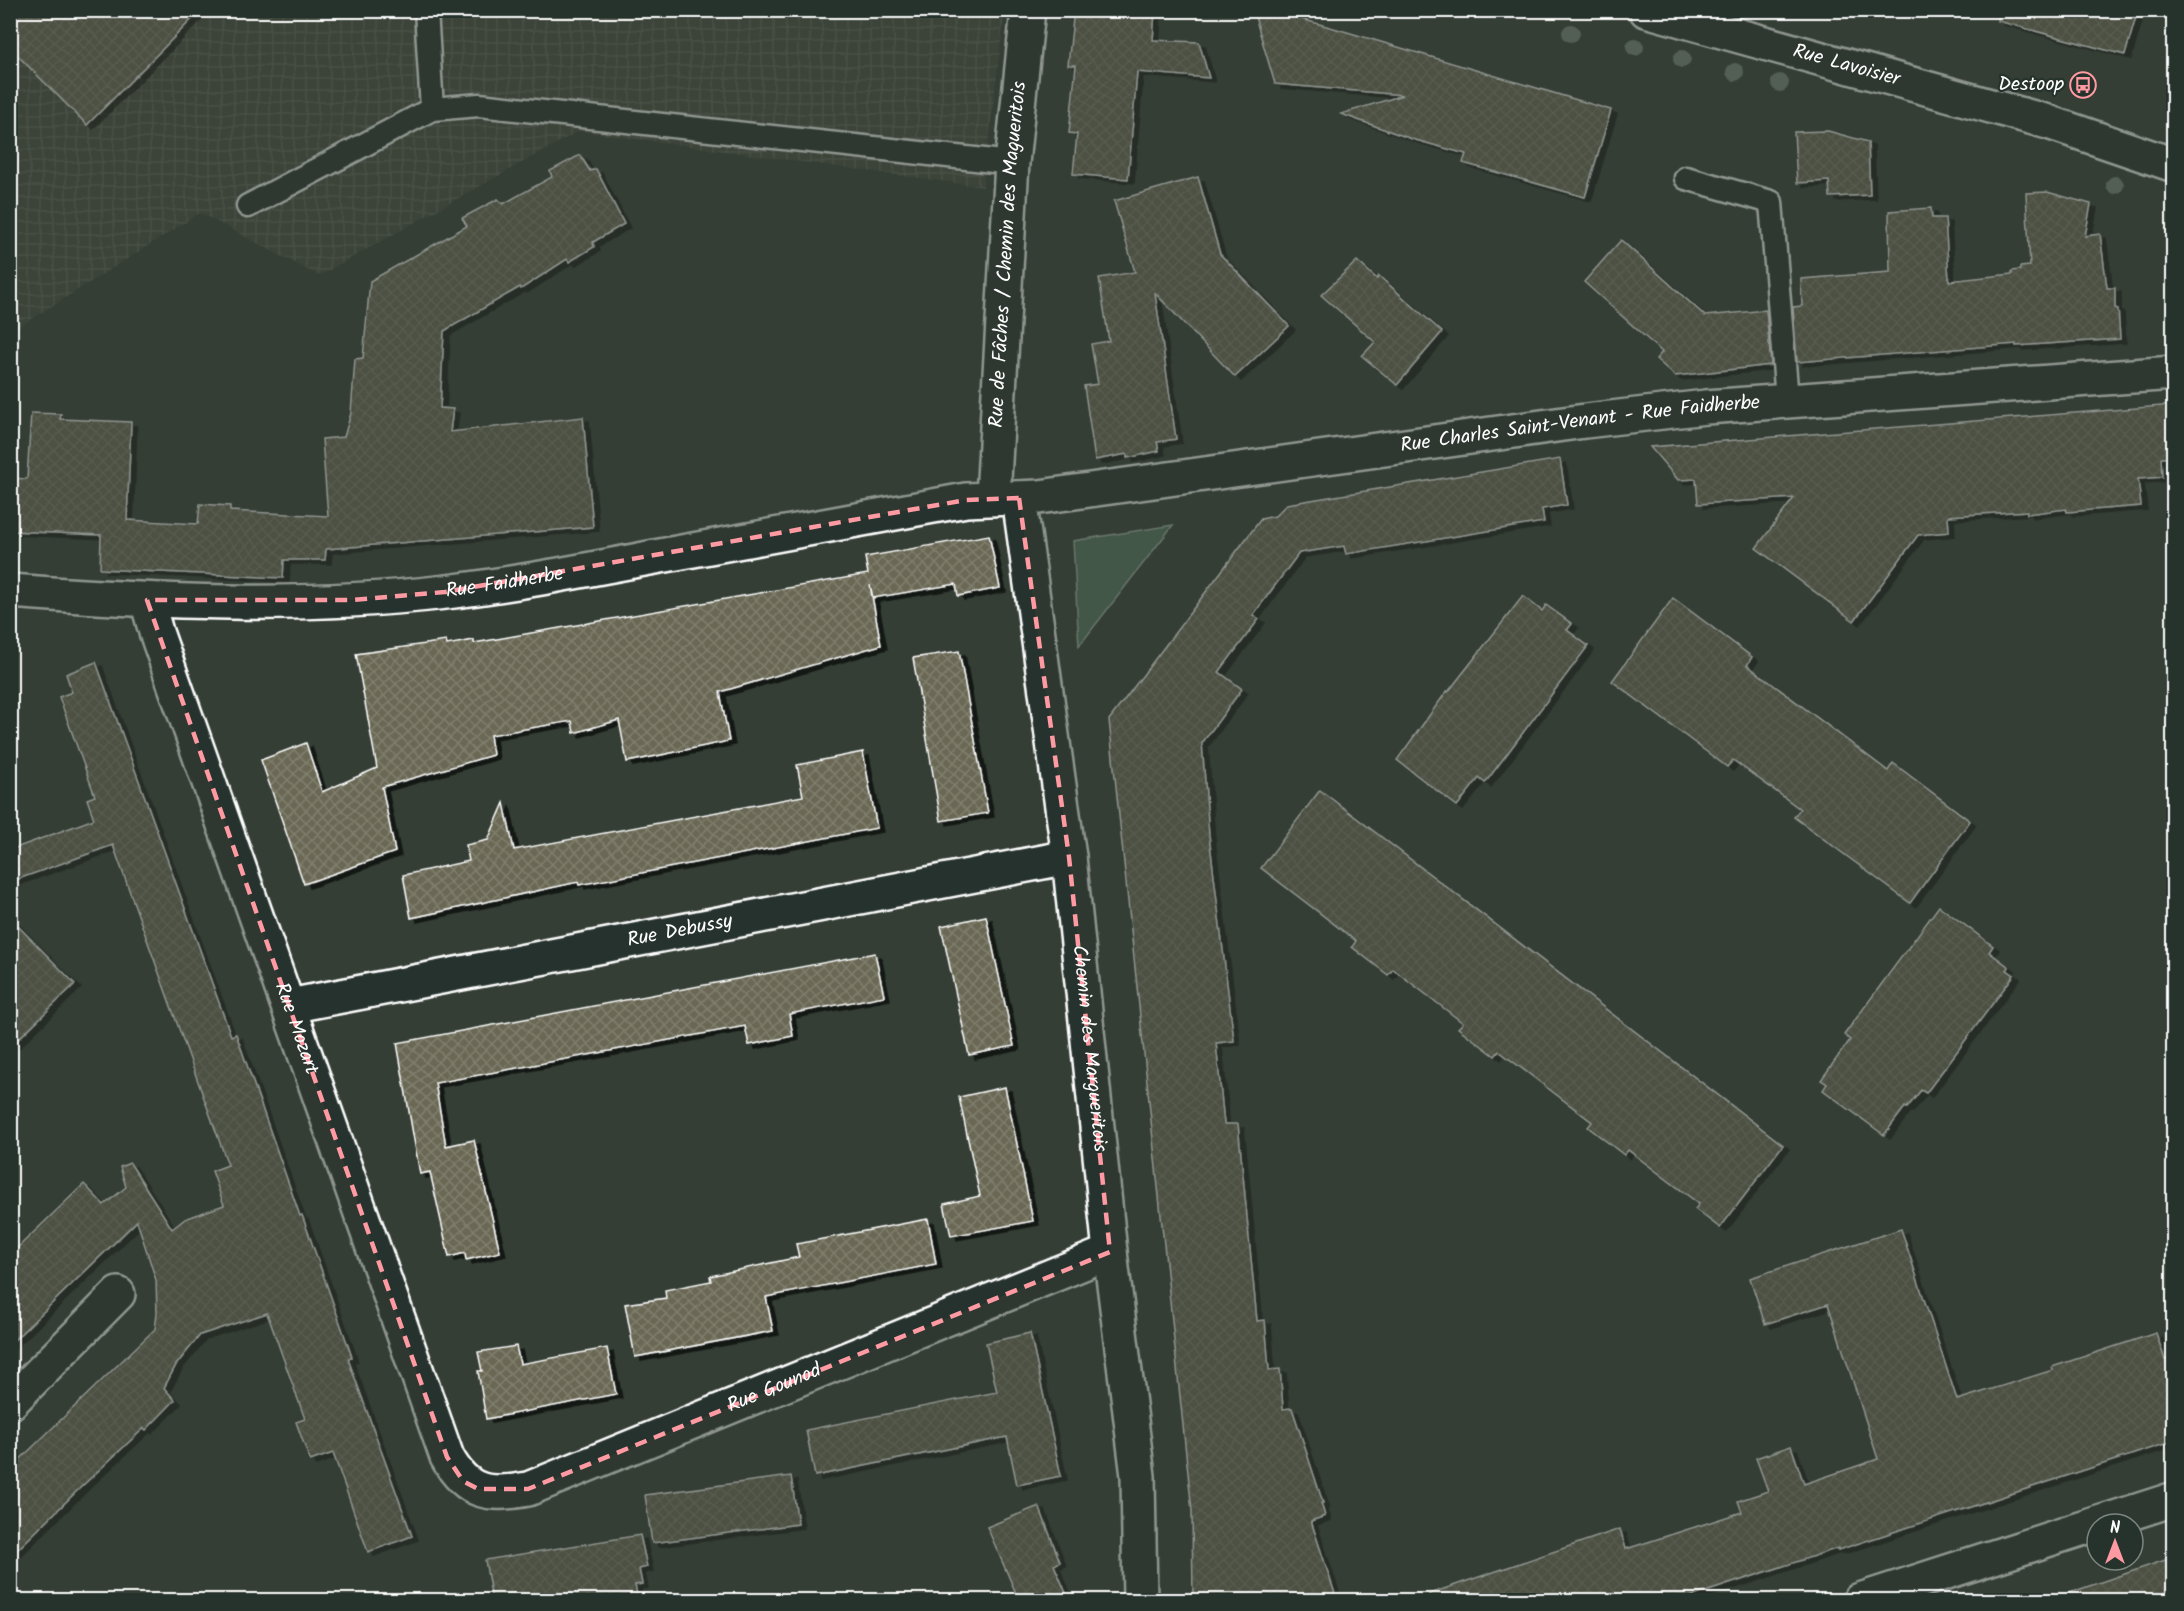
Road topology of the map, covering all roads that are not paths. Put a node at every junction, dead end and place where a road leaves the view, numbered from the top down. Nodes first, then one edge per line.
1 (426, 10) edge
2 (1028, 10) edge
3 (1646, 10) edge
4 (432, 109) junction
5 (2048, 122) junction
6 (2174, 145) edge
7 (1012, 163) junction
8 (2174, 165) edge
9 (1686, 178) dead end
10 (248, 206) dead end
11 (2172, 372) edge
12 (1787, 400) junction
13 (1006, 498) junction
14 (10, 591) edge
15 (147, 600) junction
16 (1069, 857) junction
17 (288, 1006) junction
18 (1110, 1252) junction
19 (118, 1294) dead end
20 (10, 1402) edge
21 (447, 1457) joint
22 (2174, 1499) edge
23 (1140, 1600) edge
24 (1860, 1600) edge

1 - 4 lane
2 - 7 street, Rue de Fâches / Chemin des Magueritois
3 - 5 street, Rue Lavoisier
4 - 7 lane
4 - 10 lane
5 - 6 street, Rue Lavoisier
5 - 8 street, Rue Lavoisier
7 - 13 street, Rue de Fâches / Chemin des Magueritois
9 - 12 lane
11 - 12 street, Rue Charles Saint-Venant - Rue Faidherbe
12 - 13 street, Rue Charles Saint-Venant - Rue Faidherbe
13 - 15 street, Rue Faidherbe
13 - 16 street, Chemin des Margueritois
14 - 15 street, Rue Faidherbe
15 - 17 street, Rue Mozart
16 - 17 street, Rue Debussy
16 - 18 street, Chemin des Margueritois
17 - 21 street, Rue Mozart
18 - 21 street, Rue Gounod
18 - 23 street, Chemin des Margueritois
19 - 20 street
22 - 24 street

